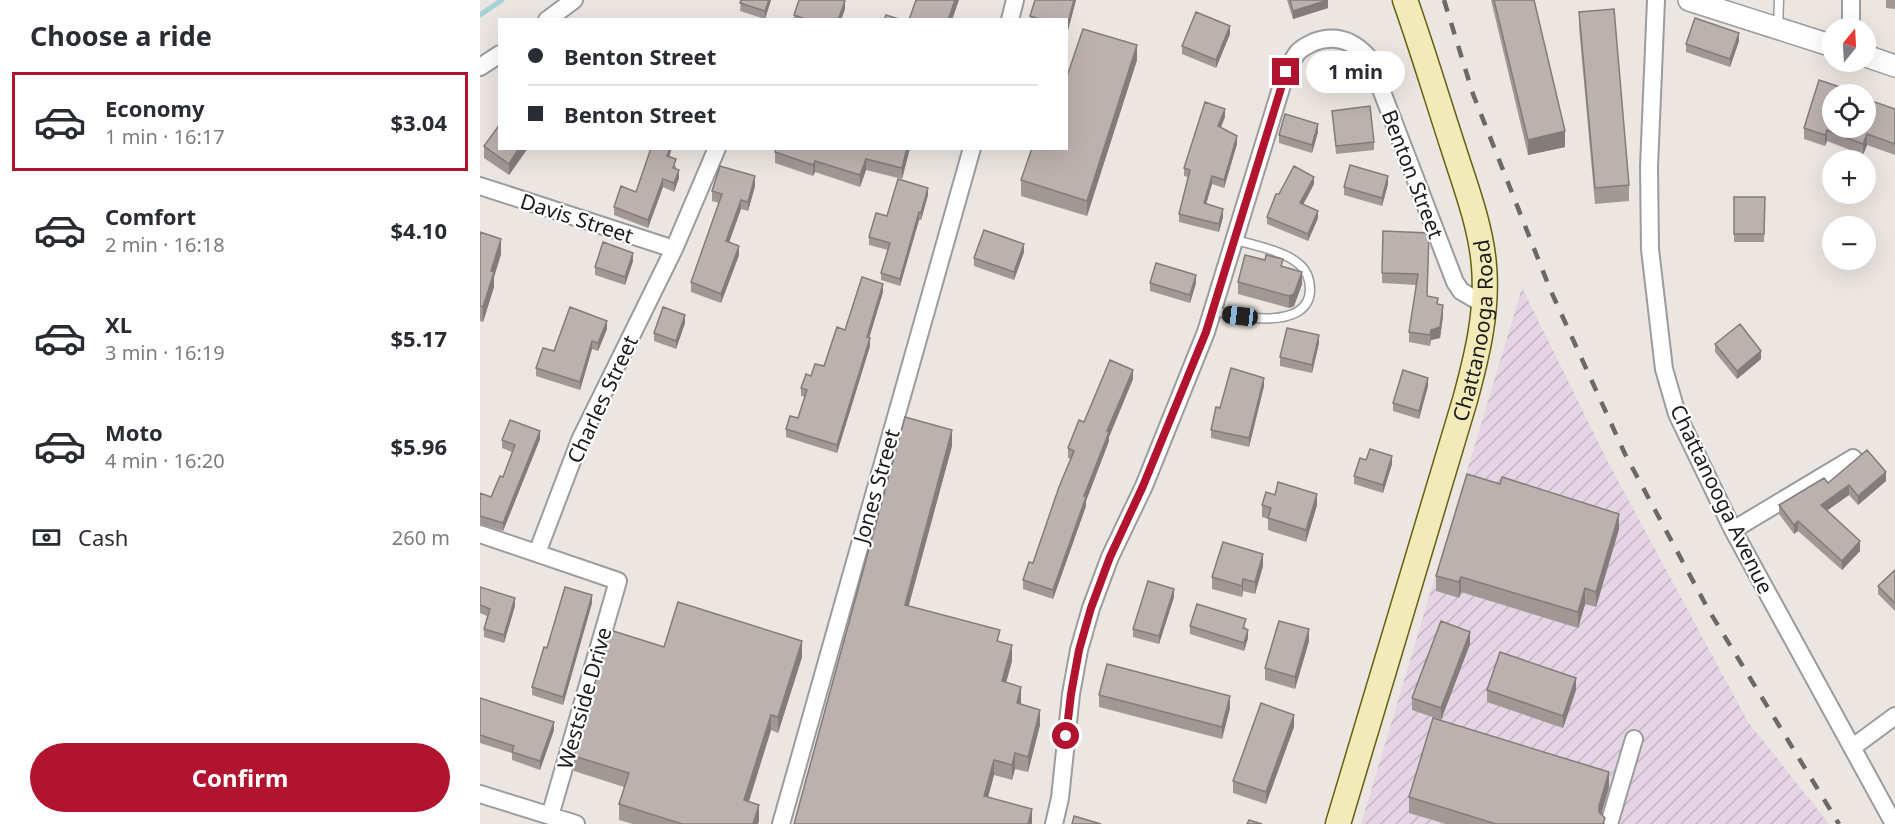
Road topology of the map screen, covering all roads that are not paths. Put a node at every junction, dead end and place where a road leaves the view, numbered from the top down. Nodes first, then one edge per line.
1 (574, 0) edge
2 (1015, 0) edge
3 (1405, 0) edge
4 (1656, 0) edge
5 (1689, 0) edge
6 (1779, 0) edge
7 (1851, 0) edge
8 (550, 18) edge
9 (1010, 18) edge
10 (1851, 18) edge
11 (1778, 28) junction
12 (1822, 42) edge
13 (498, 55) edge
14 (1876, 59) edge
15 (1895, 66) edge
16 (480, 67) edge
17 (716, 150) edge
18 (971, 150) edge
19 (480, 186) edge
20 (1236, 240) junction
21 (674, 249) junction
22 (1485, 305) junction
23 (1213, 310) junction
24 (1853, 458) edge
25 (1733, 530) junction
26 (480, 534) edge
27 (537, 553) junction
28 (1895, 716) edge
29 (1634, 740) dead end
30 (1853, 747) junction
31 (480, 794) edge
32 (550, 816) junction
33 (1888, 820) edge
34 (576, 824) edge
35 (781, 824) edge
36 (1054, 824) edge
37 (1338, 824) edge
38 (1609, 824) edge

1 - 8 street
2 - 9 street
3 - 22 main road, Chattanooga Road
4 - 25 street, Chattanooga Avenue
5 - 11 street
6 - 11 lane
7 - 10 street
11 - 12 street
13 - 16 street
14 - 15 street
17 - 21 street, Charles Street
18 - 35 street, Jones Street
19 - 21 street, Davis Street
20 - 22 street, Benton Street
20 - 23 street, Benton Street
20 - 23 lane
21 - 27 street, Charles Street
22 - 37 main road, Chattanooga Road
23 - 36 street, Benton Street
24 - 25 street
25 - 30 street, Chattanooga Avenue
26 - 27 street
27 - 32 street, Westside Drive
28 - 30 street
29 - 38 street
30 - 33 street, Chattanooga Avenue
31 - 32 street
32 - 34 street

